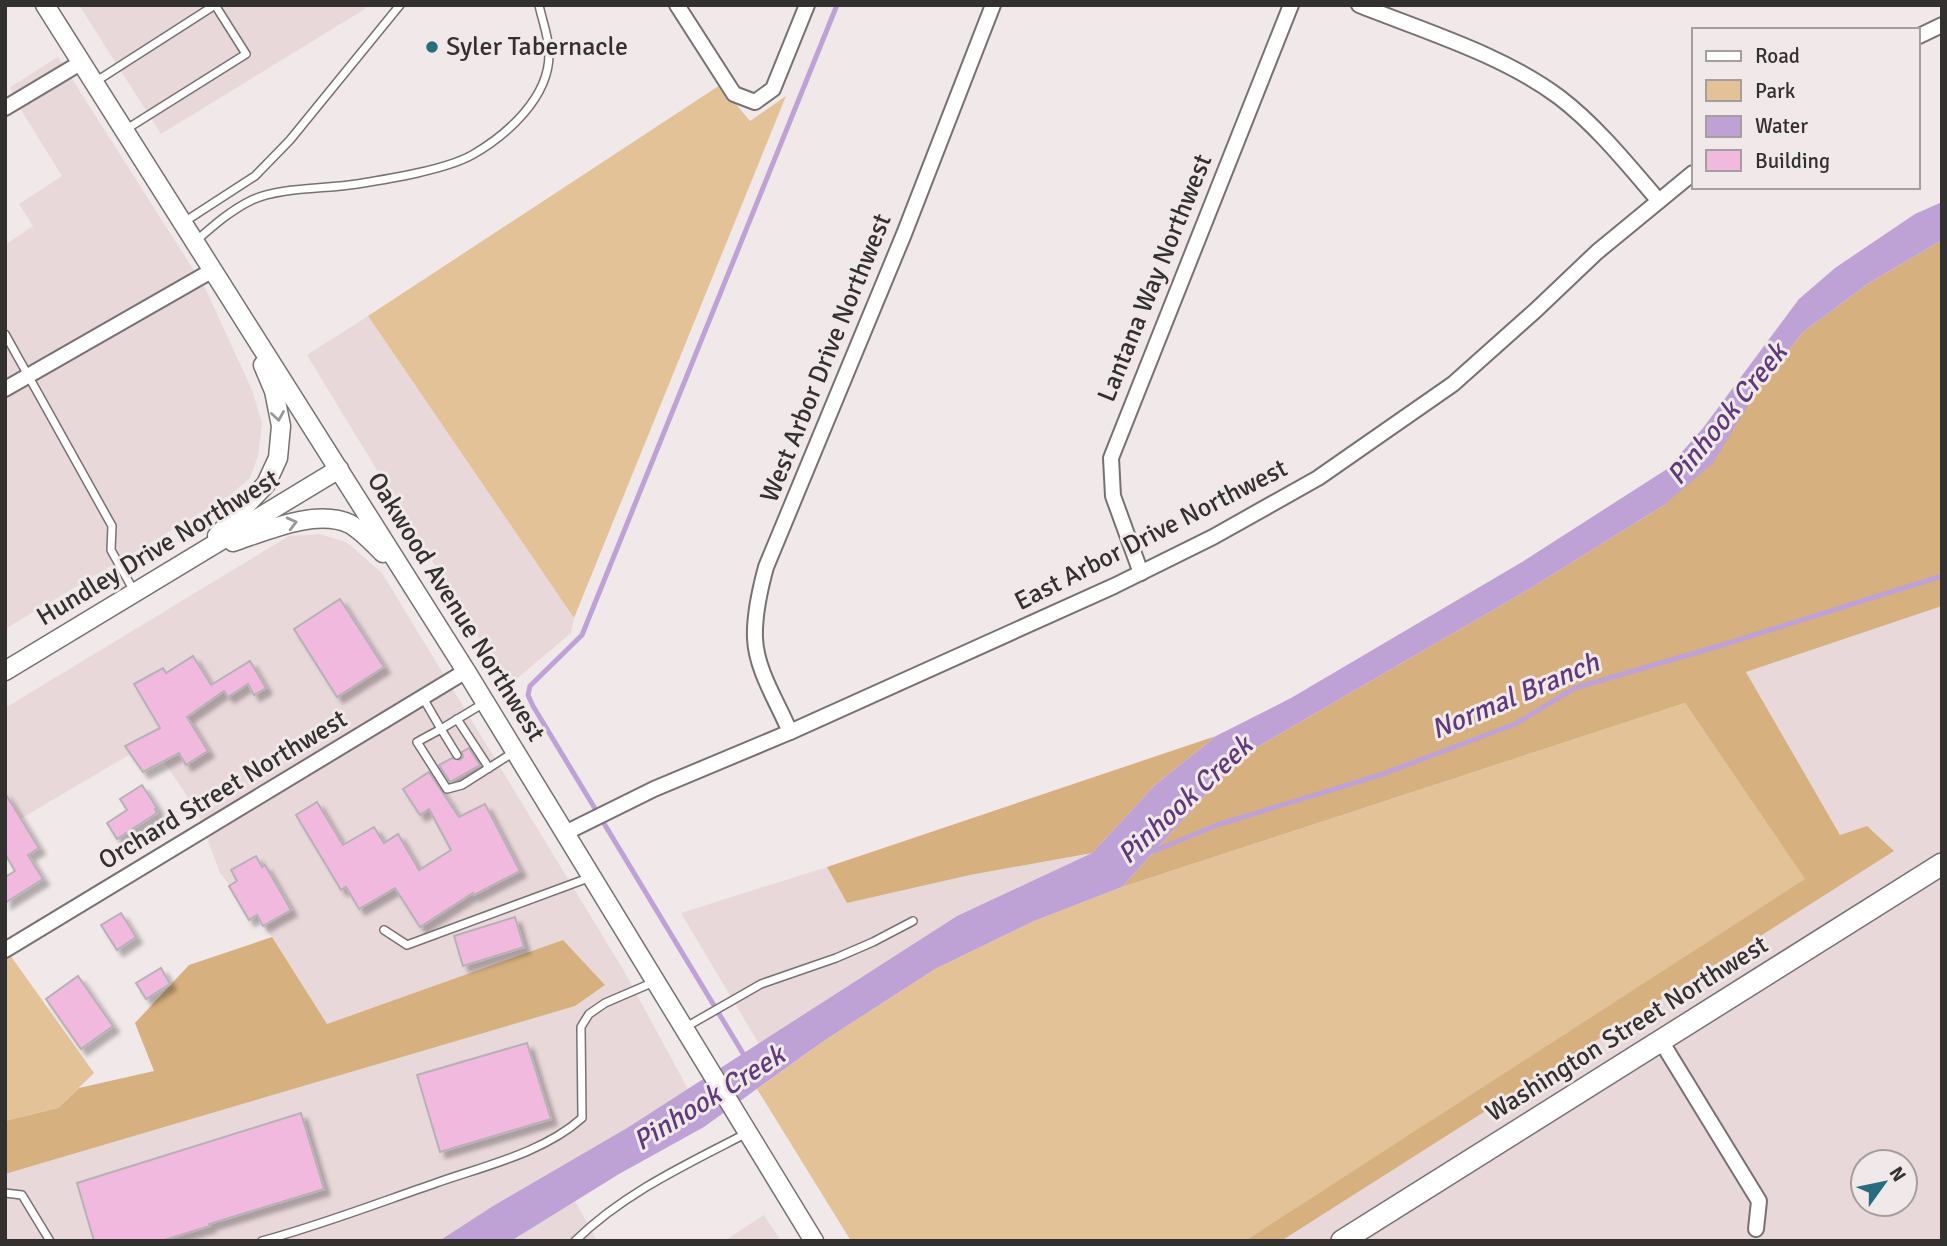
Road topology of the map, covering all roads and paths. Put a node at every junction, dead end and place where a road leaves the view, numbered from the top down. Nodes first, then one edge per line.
1 (215, 5) edge
2 (400, 5) edge
3 (539, 5) edge
4 (677, 5) edge
5 (807, 5) edge
6 (993, 5) edge
7 (1291, 5) edge
8 (1359, 5) edge
9 (47, 6) edge
10 (1942, 25) edge
11 (1919, 36) edge
12 (82, 62) junction
13 (94, 82) junction
14 (5, 108) edge
15 (125, 130) junction
16 (1692, 174) edge
17 (1659, 201) junction
18 (184, 222) junction
19 (196, 241) junction
20 (213, 270) junction
21 (237, 307) junction
22 (5, 334) edge
23 (28, 376) junction
24 (5, 389) edge
25 (339, 469) junction
26 (203, 551) junction
27 (1141, 573) junction
28 (405, 574) junction
29 (135, 593) junction
30 (5, 671) edge
31 (466, 671) junction
32 (423, 698) junction
33 (485, 703) junction
34 (457, 719) junction
35 (441, 729) junction
36 (790, 732) junction
37 (515, 752) junction
38 (457, 755) dead end
39 (489, 768) junction
40 (467, 771) dead end
41 (472, 778) junction
42 (565, 833) junction
43 (1942, 864) edge
44 (591, 877) junction
45 (913, 921) dead end
46 (384, 930) dead end
47 (5, 950) edge
48 (655, 981) junction
49 (684, 1029) junction
50 (1661, 1041) junction
51 (748, 1133) junction
52 (5, 1193) edge
53 (1756, 1229) dead end
54 (50, 1241) edge
55 (262, 1241) edge
56 (575, 1241) edge
57 (814, 1241) edge
58 (1342, 1241) edge

1 - 13 lane
1 - 15 lane
2 - 18 lane
3 - 19 lane
4 - 5 street
6 - 36 street, West Arbor Drive Northwest
7 - 27 street, Lantana Way Northwest
8 - 17 street
9 - 12 street, Oakwood Avenue Northwest
10 - 11 street
12 - 13 street, Oakwood Avenue Northwest
12 - 14 street
13 - 15 street, Oakwood Avenue Northwest
15 - 18 street, Oakwood Avenue Northwest
16 - 17 street, East Arbor Drive Northwest
17 - 27 street, East Arbor Drive Northwest
18 - 19 street, Oakwood Avenue Northwest
19 - 20 street, Oakwood Avenue Northwest
20 - 21 street, Oakwood Avenue Northwest
20 - 23 street
21 - 25 street, Oakwood Avenue Northwest
21 -> 26 street
22 - 23 lane
23 - 24 street
23 - 29 lane
25 - 26 street, Hundley Drive Northwest
25 - 28 street, Oakwood Avenue Northwest
26 -> 28 street
26 - 29 street, Hundley Drive Northwest
27 - 36 street, East Arbor Drive Northwest
28 - 31 street, Oakwood Avenue Northwest
29 - 30 street, Hundley Drive Northwest
31 - 32 street, Orchard Street Northwest
31 - 33 street, Oakwood Avenue Northwest
32 - 35 lane
32 - 47 street, Orchard Street Northwest
33 - 34 lane
33 - 37 street, Oakwood Avenue Northwest
34 - 35 lane
34 - 39 lane
35 - 38 lane
35 - 41 lane
36 - 42 street, East Arbor Drive Northwest
37 - 39 lane
37 - 42 street, Oakwood Avenue Northwest
39 - 41 lane
40 - 41 lane
42 - 44 street, Oakwood Avenue Northwest
43 - 50 main road, Washington Street Northwest
44 - 46 lane
44 - 48 street, Oakwood Avenue Northwest
45 - 49 lane
48 - 49 street, Oakwood Avenue Northwest
48 - 55 lane
49 - 51 street, Oakwood Avenue Northwest
50 - 53 street
50 - 58 main road, Washington Street Northwest
51 - 56 lane
51 - 57 street, Oakwood Avenue Northwest
52 - 54 lane

